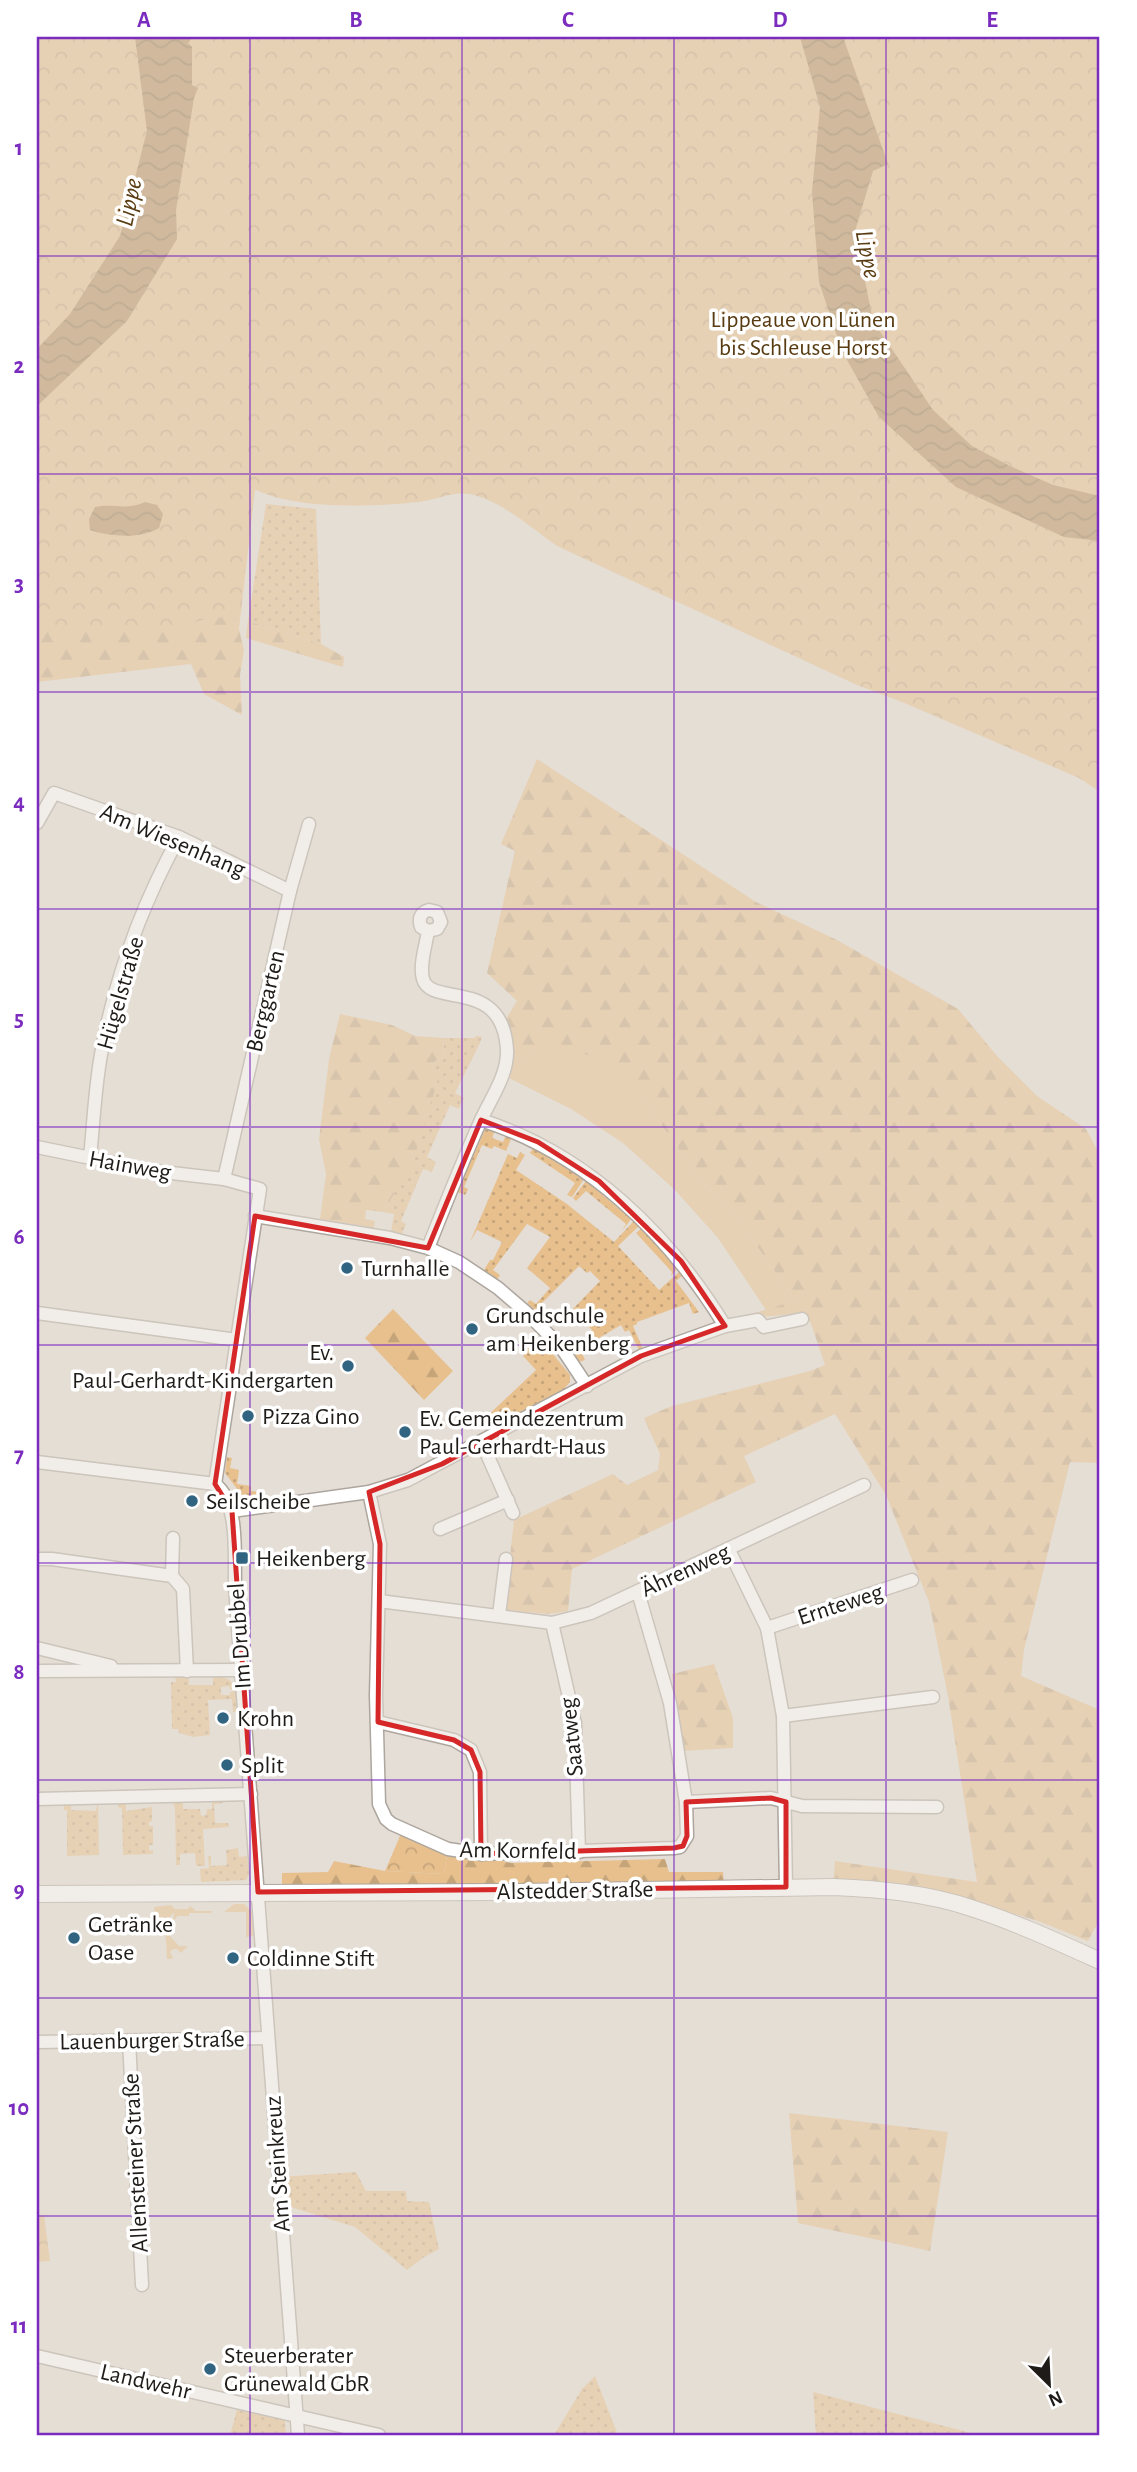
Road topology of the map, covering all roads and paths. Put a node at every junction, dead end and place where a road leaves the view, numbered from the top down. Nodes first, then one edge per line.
1 (37, 823) edge
2 (309, 824) dead end
3 (179, 837) junction
4 (290, 891) junction
5 (428, 932) dead end
6 (481, 1120) junction
7 (37, 1147) edge
8 (90, 1157) junction
9 (224, 1180) junction
10 (255, 1216) junction
11 (428, 1248) junction
12 (37, 1313) edge
13 (802, 1319) dead end
14 (725, 1326) junction
15 (237, 1340) junction
16 (587, 1385) junction
17 (482, 1443) junction
18 (37, 1461) edge
19 (215, 1484) junction
20 (864, 1485) dead end
21 (369, 1492) junction
22 (232, 1511) junction
23 (440, 1529) dead end
24 (173, 1538) dead end
25 (729, 1549) junction
26 (37, 1559) edge
27 (506, 1559) dead end
28 (172, 1576) junction
29 (912, 1580) dead end
30 (638, 1592) junction
31 (379, 1601) junction
32 (499, 1615) junction
33 (552, 1623) junction
34 (767, 1629) junction
35 (37, 1648) edge
36 (131, 1670) junction
37 (241, 1670) junction
38 (37, 1671) edge
39 (187, 1671) junction
40 (933, 1698) dead end
41 (783, 1716) junction
42 (378, 1722) junction
43 (251, 1794) junction
44 (37, 1799) edge
45 (686, 1802) junction
46 (786, 1802) junction
47 (937, 1807) dead end
48 (579, 1852) junction
49 (481, 1854) junction
50 (786, 1887) junction
51 (258, 1892) junction
52 (37, 1894) edge
53 (1100, 1961) edge
54 (268, 2038) junction
55 (129, 2041) junction
56 (37, 2042) edge
57 (142, 2285) dead end
58 (37, 2356) edge
59 (297, 2416) junction
60 (298, 2435) edge
61 (372, 2435) edge

1 - 3 street, Am Wiesenhang
2 - 4 street, Berggarten
3 - 4 street, Am Wiesenhang
3 - 8 street, Hügelstraße
4 - 9 street, Berggarten
5 - 6 street
6 - 11 street
6 - 14 street
7 - 8 street, Hainweg
8 - 9 street, Hainweg
9 - 10 street, Hainweg
10 - 11 street
10 - 15 street
11 - 16 street
12 - 15 street
13 - 14 street
14 - 16 street
15 - 19 street
16 - 17 street
17 - 21 street
17 - 23 street
18 - 19 street
19 - 22 street, Im Drubbel
20 - 25 street, Ährenweg
21 - 22 street
21 - 31 street, Am Kornfeld
22 - 37 street, Im Drubbel
24 - 28 street
25 - 30 street, Ährenweg
25 - 34 street, Ernteweg
26 - 28 street
27 - 32 street
28 - 39 street
29 - 34 street, Ernteweg
30 - 33 street, Ährenweg
30 - 45 street, Am Kornfeld
31 - 32 street, Ährenweg
31 - 42 street, Am Kornfeld
32 - 33 street, Ährenweg
33 - 48 street, Saatweg
34 - 41 street, Ernteweg
35 - 36 street
36 - 38 street
36 - 39 street
37 - 39 street
37 - 43 street, Im Drubbel
40 - 41 street
41 - 46 street, Ernteweg
42 - 49 street, Am Kornfeld
42 - 49 street
43 - 44 street
43 - 51 street, Im Drubbel
45 - 46 street
45 - 48 street, Am Kornfeld
46 - 47 street
46 - 50 street, Ernteweg
48 - 49 street, Am Kornfeld
50 - 51 street, Alstedder Straße
50 - 53 street, Alstedder Straße
51 - 52 street, Alstedder Straße
51 - 54 street, Am Steinkreuz
54 - 55 street, Lauenburger Straße
54 - 59 street, Am Steinkreuz
55 - 56 street, Lauenburger Straße
55 - 57 street, Allensteiner Straße
58 - 59 street, Landwehr
59 - 60 street, Am Steinkreuz
59 - 61 street, Landwehr

